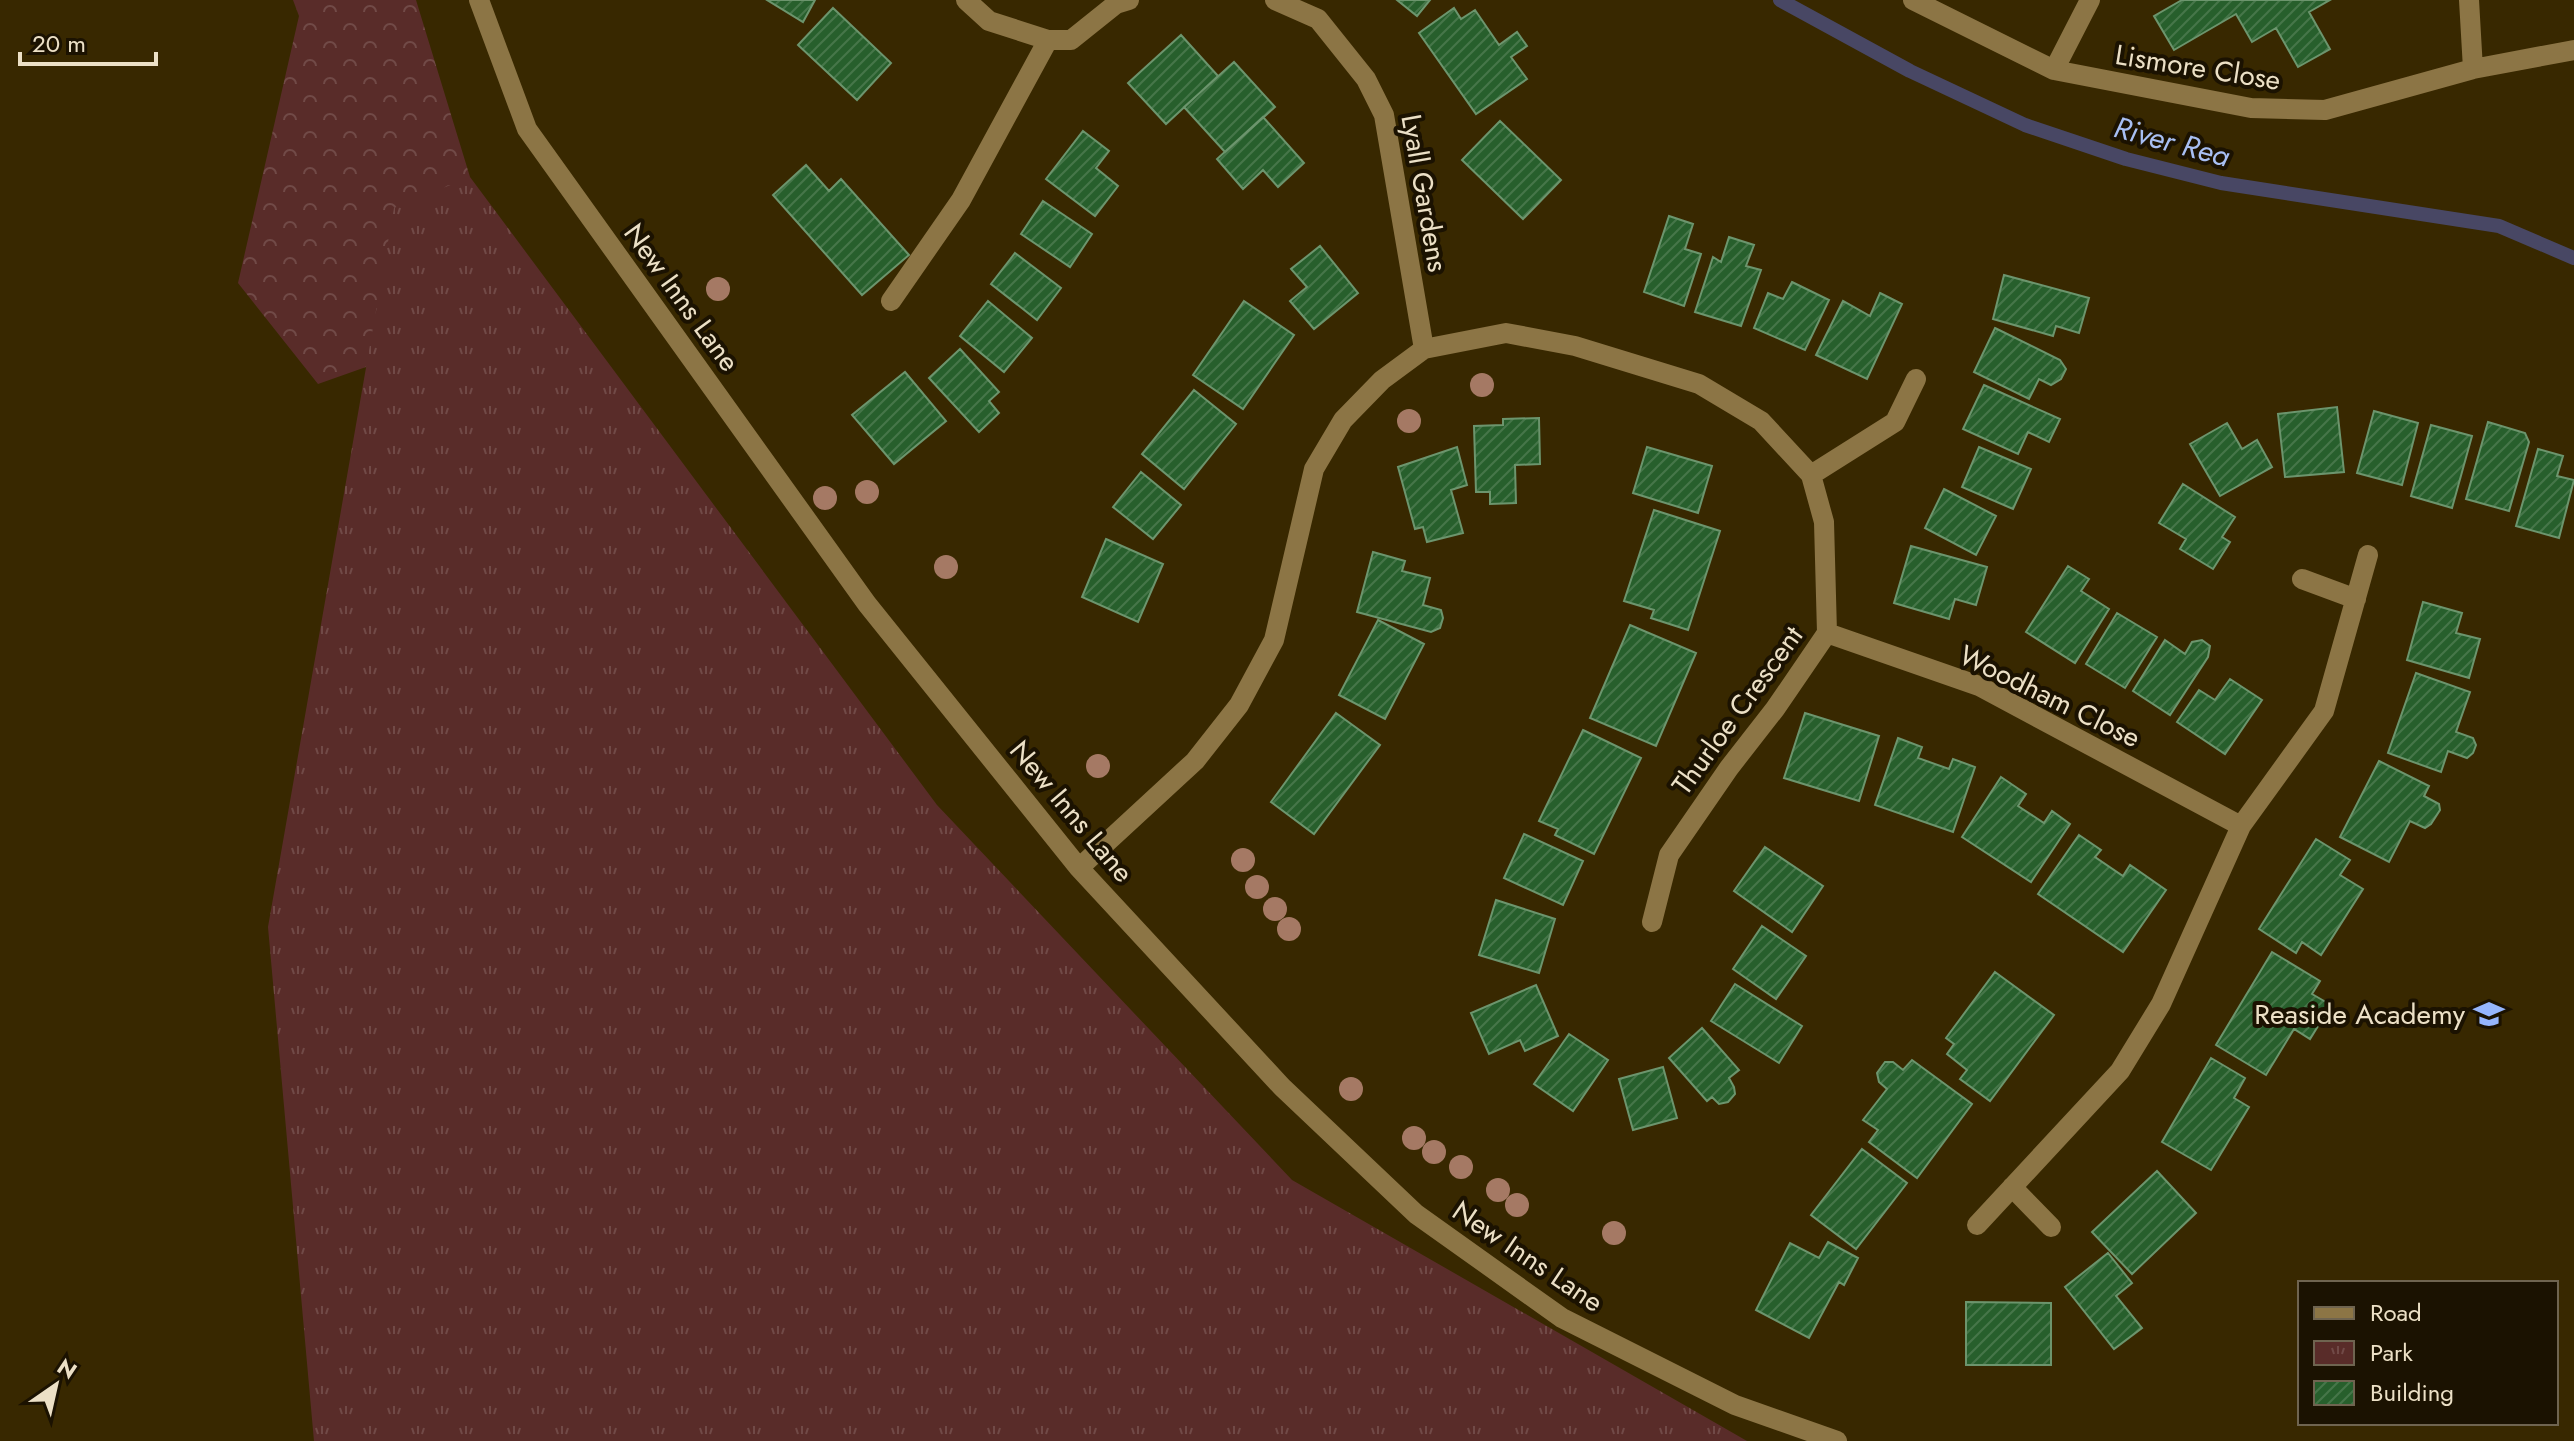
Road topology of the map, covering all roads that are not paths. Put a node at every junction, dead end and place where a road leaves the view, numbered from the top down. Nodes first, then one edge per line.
1 (479, 0) edge
2 (966, 0) edge
3 (1129, 0) edge
4 (1275, 0) edge
5 (1913, 0) edge
6 (2090, 0) edge
7 (2469, 0) edge
8 (1048, 40) junction
9 (2574, 50) edge
10 (2473, 69) junction
11 (2054, 70) junction
12 (891, 301) dead end
13 (1424, 349) junction
14 (1916, 379) dead end
15 (1811, 475) junction
16 (2368, 555) dead end
17 (2302, 579) dead end
18 (2356, 599) junction
19 (1827, 633) junction
20 (2241, 826) junction
21 (1079, 868) junction
22 (1652, 922) dead end
23 (2012, 1187) junction
24 (1977, 1225) dead end
25 (2051, 1227) dead end
26 (1837, 1441) edge

1 - 21 street, New Inns Lane
2 - 8 street
3 - 8 street
4 - 13 street, Lyall Gardens
5 - 11 street, Lismore Close
6 - 11 street
7 - 10 street
8 - 12 street
9 - 10 street, Lismore Close
10 - 11 street, Lismore Close
13 - 15 street, Thurloe Crescent
13 - 21 street, Thurloe Crescent
14 - 15 street
15 - 19 street, Thurloe Crescent
16 - 18 street
17 - 18 street
18 - 20 street
19 - 20 street, Woodham Close
19 - 22 street, Thurloe Crescent
20 - 23 street
21 - 26 street, New Inns Lane
23 - 24 street
23 - 25 street

